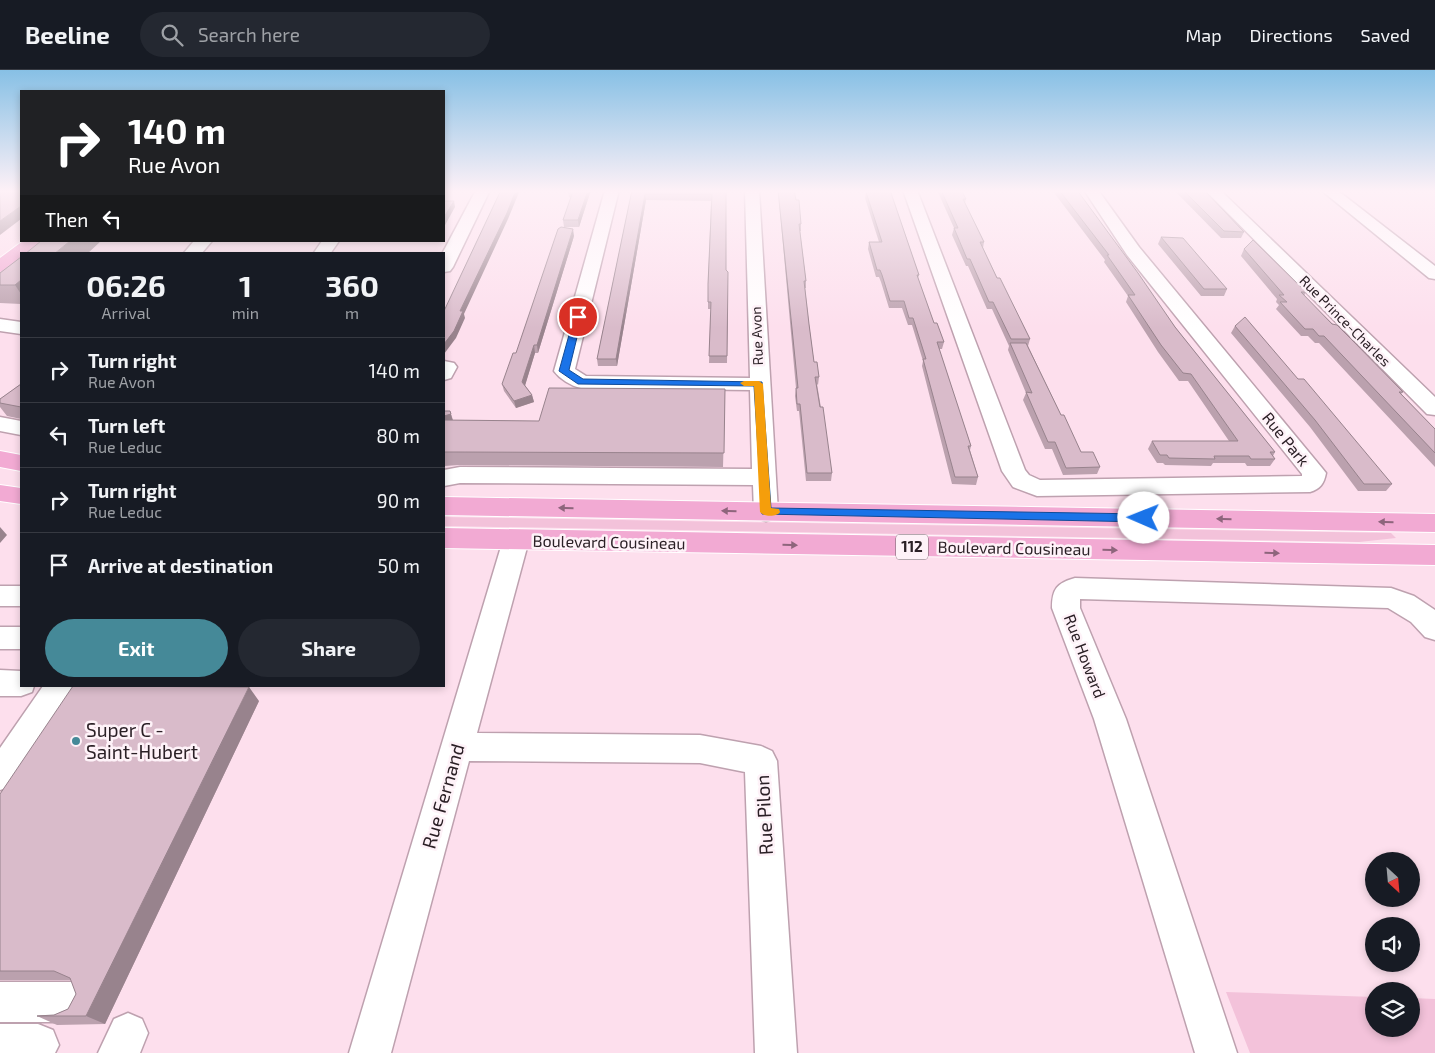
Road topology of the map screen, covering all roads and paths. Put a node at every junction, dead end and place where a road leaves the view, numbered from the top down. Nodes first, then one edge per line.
1 (460, 236) edge
2 (600, 236) edge
3 (754, 236) edge
4 (927, 236) edge
5 (1123, 236) edge
6 (1259, 236) edge
7 (1386, 236) edge
8 (20, 240) edge
9 (33, 242) edge
10 (203, 242) edge
11 (330, 242) edge
12 (193, 252) edge
13 (323, 252) edge
14 (0, 255) edge
15 (445, 265) edge
16 (0, 267) edge
17 (1435, 274) edge
18 (0, 325) edge
19 (20, 328) edge
20 (759, 384) junction
21 (1435, 409) edge
22 (0, 424) edge
23 (20, 428) edge
24 (0, 459) edge
25 (20, 463) edge
26 (666, 477) junction
27 (764, 477) junction
28 (445, 478) edge
29 (0, 493) edge
30 (20, 496) edge
31 (445, 506) edge
32 (664, 510) junction
33 (766, 512) junction
34 (1435, 523) edge
35 (445, 538) edge
36 (516, 540) junction
37 (1435, 555) edge
38 (0, 596) edge
39 (20, 596) edge
40 (1424, 619) edge
41 (0, 638) edge
42 (20, 638) edge
43 (0, 683) edge
44 (20, 684) edge
45 (59, 687) edge
46 (457, 747) junction
47 (0, 775) edge
48 (0, 1002) edge
49 (73, 1002) edge
50 (370, 1053) edge
51 (776, 1053) edge
52 (1216, 1053) edge

1 - 15 street
2 - 20 street
3 - 20 street, Rue Avon
4 - 5 street, Rue Park
6 - 21 street, Rue Prince-Charles
7 - 17 street
8 - 14 main road
9 - 16 main road
10 - 12 street
11 - 13 street
18 - 19 street
20 - 27 street, Rue Avon
22 - 23 street
24 - 25 main road
26 - 27 street
26 - 28 street
26 - 32 street
27 - 33 street, Rue Avon
29 - 30 main road
32 -> 31 main road, Boulevard Cousineau / 112
33 -> 32 main road, Boulevard Cousineau / 112
34 -> 33 main road, Boulevard Cousineau / 112
35 - 36 main road, Boulevard Cousineau / 112
36 -> 37 main road, Boulevard Cousineau / 112
36 - 46 street, Rue Fernand
38 - 39 street
40 - 52 street, Rue Howard
41 - 42 street
43 - 44 street
45 - 47 street
46 - 50 street, Rue Fernand
46 - 51 street, Rue Pilon
48 - 49 street

